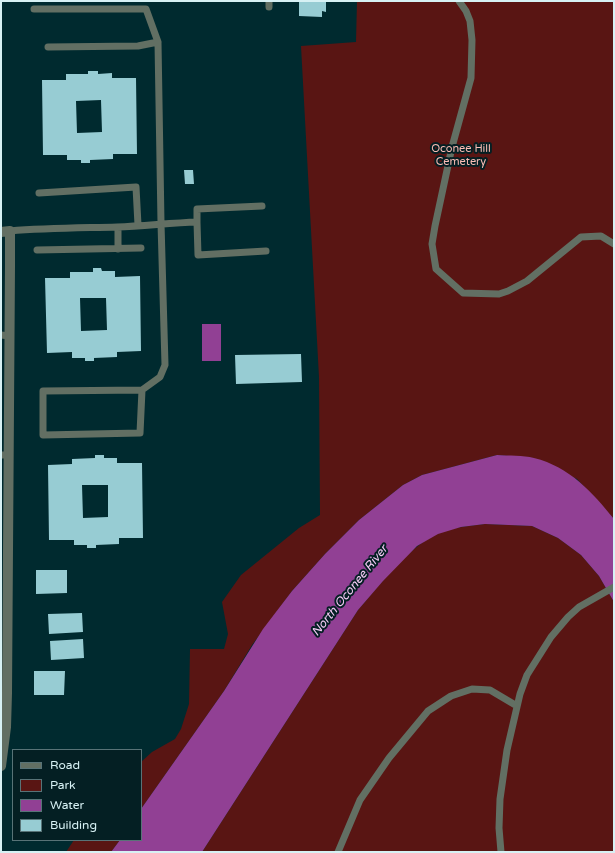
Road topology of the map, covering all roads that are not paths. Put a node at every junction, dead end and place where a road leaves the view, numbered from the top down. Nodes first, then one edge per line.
1 (459, 1) edge
2 (34, 9) dead end
3 (158, 42) junction
4 (48, 47) dead end
5 (39, 193) dead end
6 (262, 206) dead end
7 (197, 222) junction
8 (161, 223) junction
9 (138, 225) junction
10 (118, 227) junction
11 (5, 232) edge
12 (614, 244) edge
13 (141, 248) dead end
14 (118, 249) junction
15 (37, 250) dead end
16 (266, 251) dead end
17 (5, 336) edge
18 (142, 390) junction
19 (5, 455) edge
20 (614, 587) edge
21 (517, 706) junction
22 (1, 766) edge
23 (338, 852) edge
24 (501, 852) edge

1 - 12 lane
2 - 3 lane
3 - 4 lane
3 - 8 lane
5 - 9 lane
6 - 7 lane
7 - 8 lane
7 - 16 lane
8 - 9 lane
8 - 18 lane
9 - 10 lane
10 - 11 lane
10 - 14 lane
11 - 17 street
13 - 14 lane
14 - 15 lane
17 - 19 street
18 - 18 lane
19 - 22 street
20 - 21 lane
21 - 23 lane
21 - 24 lane

